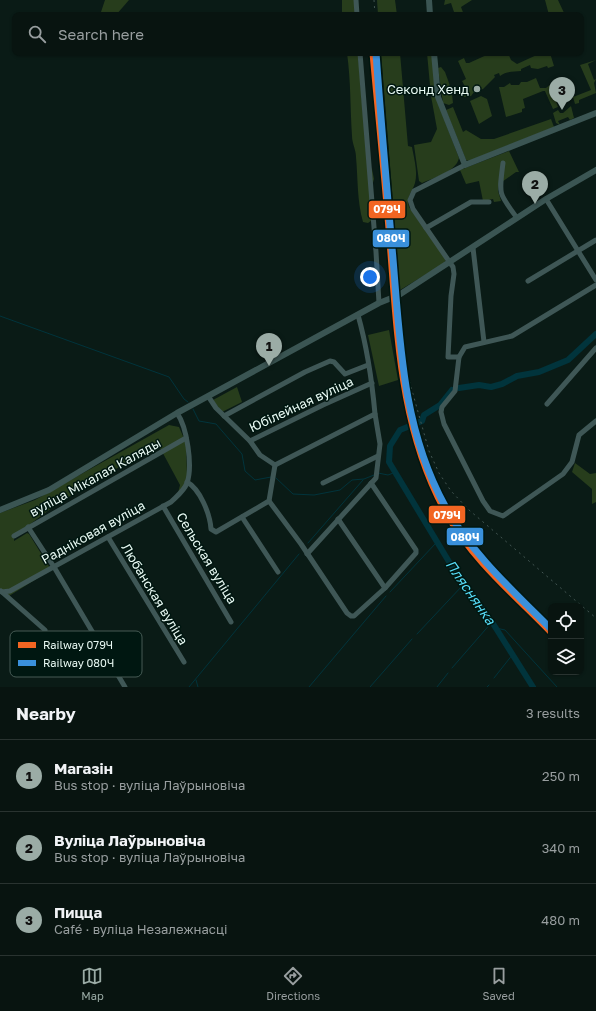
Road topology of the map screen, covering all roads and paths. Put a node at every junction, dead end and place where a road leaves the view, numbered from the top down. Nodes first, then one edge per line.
1 (356, 0) edge
2 (429, 0) edge
3 (357, 12) edge
4 (430, 12) edge
5 (360, 56) edge
6 (434, 56) edge
7 (596, 113) edge
8 (503, 163) dead end
9 (465, 165) junction
10 (596, 170) edge
11 (546, 199) junction
12 (489, 202) dead end
13 (517, 218) junction
14 (426, 228) junction
15 (596, 240) edge
16 (473, 248) junction
17 (579, 250) junction
18 (451, 262) junction
19 (596, 280) edge
20 (528, 281) dead end
21 (596, 285) edge
22 (379, 303) junction
23 (358, 315) junction
24 (484, 342) junction
25 (596, 348) edge
26 (459, 357) junction
27 (368, 365) junction
28 (372, 383) junction
29 (208, 396) junction
30 (547, 404) dead end
31 (177, 413) junction
32 (375, 414) junction
33 (224, 416) junction
34 (596, 421) edge
35 (186, 438) junction
36 (250, 441) junction
37 (378, 456) junction
38 (275, 465) junction
39 (187, 482) junction
40 (324, 483) dead end
41 (371, 483) junction
42 (268, 501) junction
43 (163, 506) junction
44 (0, 510) edge
45 (242, 517) junction
46 (338, 519) junction
47 (28, 527) junction
48 (14, 536) dead end
49 (108, 537) junction
50 (307, 554) junction
51 (54, 567) junction
52 (278, 572) dead end
53 (385, 588) junction
54 (1, 591) edge
55 (231, 622) dead end
56 (45, 630) dead end
57 (92, 631) edge
58 (184, 662) dead end
59 (119, 677) edge
60 (125, 687) edge

1 - 3 street
2 - 4 main road
5 - 22 street
6 - 9 main road
7 - 9 main road
8 - 13 street
9 - 14 street
10 - 11 main road
11 - 13 main road
11 - 17 street
12 - 14 street
13 - 16 main road
14 - 18 street
15 - 17 street
16 - 18 main road
16 - 24 street
17 - 19 street
17 - 20 street
18 - 22 main road
18 - 26 street
21 - 24 street
22 - 23 main road
23 - 27 street
23 - 29 main road
24 - 26 street
25 - 30 street
26 - 34 street
27 - 28 street
27 - 33 street
28 - 32 street
28 - 36 street, Юбілейная вуліца
29 - 31 main road
29 - 33 street, Юбілейная вуліца
31 - 35 street
31 - 44 main road
32 - 37 street
32 - 38 street
33 - 36 street, Юбілейная вуліца
35 - 39 street
35 - 47 street, вуліца Мікалая Каляды
36 - 38 street
37 - 40 street
37 - 41 street
38 - 42 street
39 - 43 street, Радніковая вуліца
39 - 45 street
41 - 46 street
41 - 53 street
42 - 45 street
42 - 50 street
43 - 49 street, Радніковая вуліца
43 - 55 street, Сельская вуліца
45 - 52 street
46 - 50 street
46 - 53 street
47 - 48 street, вуліца Мікалая Каляды
47 - 51 street
49 - 51 street, Радніковая вуліца
49 - 58 street, Любанская вуліца
50 - 53 street
51 - 54 street, Радніковая вуліца
51 - 57 street
54 - 56 street
59 - 60 street

